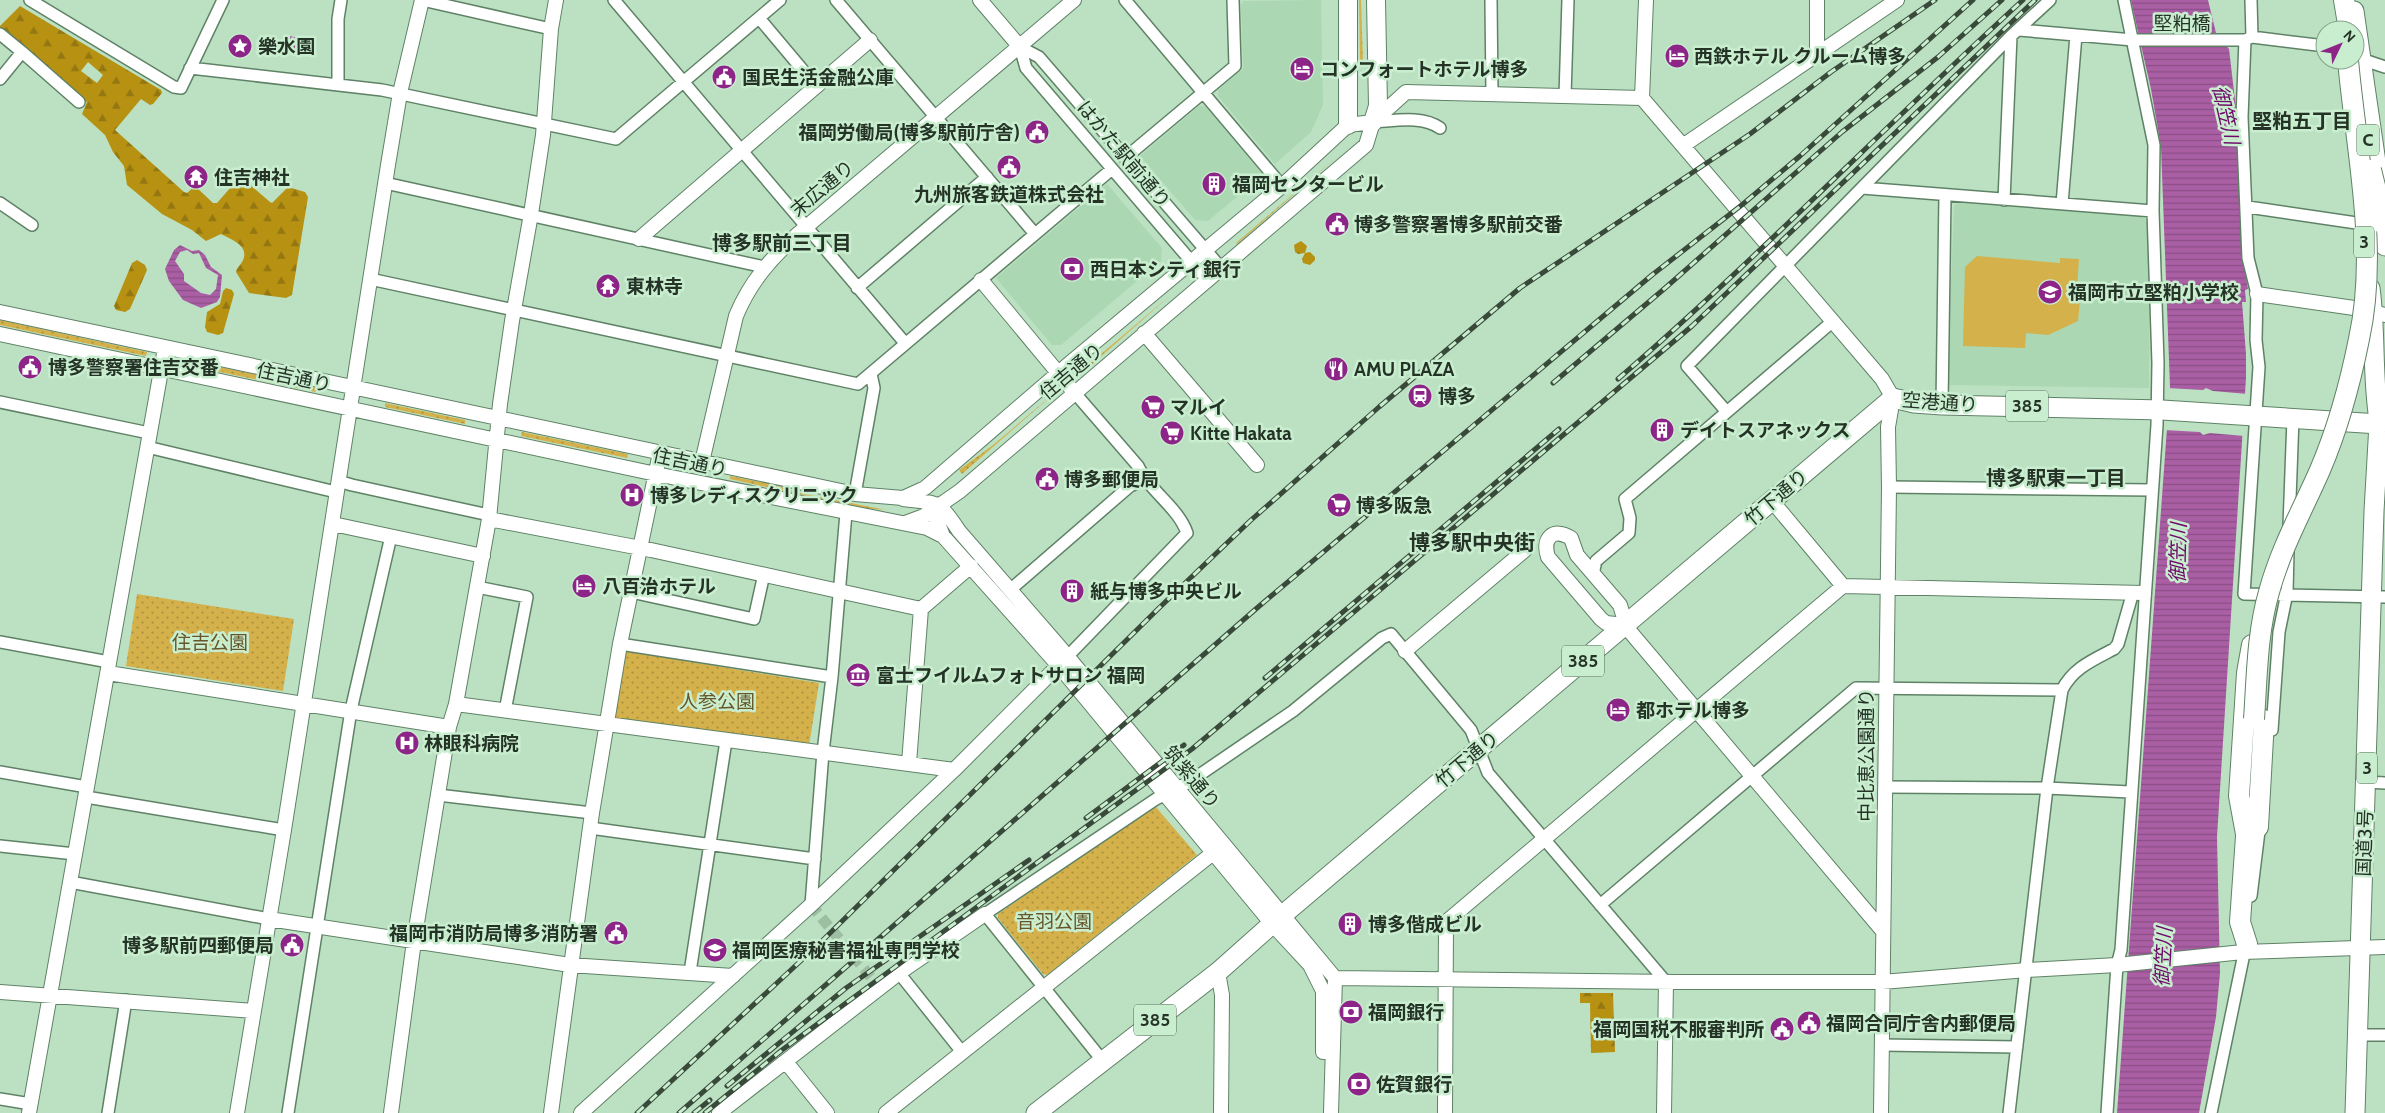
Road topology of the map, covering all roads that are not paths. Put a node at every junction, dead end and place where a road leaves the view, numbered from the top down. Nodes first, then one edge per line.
1 (30, 0) edge
2 (223, 0) edge
3 (341, 0) edge
4 (422, 0) edge
5 (556, 0) edge
6 (780, 0) edge
7 (836, 0) edge
8 (980, 0) edge
9 (1233, 0) edge
10 (1348, 0) edge
11 (1376, 0) edge
12 (1491, 0) edge
13 (1568, 0) edge
14 (1646, 0) edge
15 (1817, 0) edge
16 (1896, 0) edge
17 (2050, 0) edge
18 (2124, 0) edge
19 (2251, 0) edge
20 (2336, 0) edge
21 (2343, 0) edge
22 (2352, 0) edge
23 (1069, 1) edge
24 (1129, 1) edge
25 (621, 2) edge
26 (759, 18) junction
27 (2338, 20) edge
28 (2346, 20) edge
29 (2352, 20) edge
30 (551, 30) junction
31 (2015, 33) junction
32 (0, 34) edge
33 (2076, 35) junction
34 (2249, 38) junction
35 (870, 40) junction
36 (2133, 40) junction
37 (2315, 45) edge
38 (1020, 46) junction
39 (22, 52) junction
40 (1817, 55) junction
41 (2365, 62) edge
42 (2385, 67) edge
43 (190, 68) junction
44 (2353, 70) edge
45 (2353, 70) edge
46 (2353, 70) edge
47 (2354, 70) edge
48 (0, 79) edge
49 (683, 82) junction
50 (338, 85) junction
51 (817, 87) junction
52 (1204, 92) junction
53 (400, 93) junction
54 (1492, 94) junction
55 (1565, 96) junction
56 (1642, 98) junction
57 (79, 102) dead end
58 (936, 117) junction
59 (1373, 122) junction
60 (544, 124) junction
61 (1348, 125) junction
62 (1440, 128) dead end
63 (1684, 146) junction
64 (742, 150) junction
65 (1125, 158) junction
66 (1112, 169) junction
67 (987, 177) junction
68 (385, 183) junction
69 (1282, 186) junction
70 (1862, 188) junction
71 (1945, 195) junction
72 (2004, 200) junction
73 (0, 203) edge
74 (2062, 204) junction
75 (2248, 207) junction
76 (2153, 211) junction
77 (531, 214) junction
78 (2361, 223) junction
79 (32, 225) dead end
80 (806, 226) junction
81 (2385, 229) edge
82 (1035, 234) junction
83 (639, 239) junction
84 (1205, 251) junction
85 (1192, 263) junction
86 (1786, 266) junction
87 (764, 267) junction
88 (1222, 270) junction
89 (370, 279) junction
90 (981, 280) junction
91 (1208, 281) junction
92 (857, 288) junction
93 (2257, 294) junction
94 (514, 310) junction
95 (0, 312) edge
96 (2379, 314) edge
97 (1832, 322) junction
98 (1144, 333) junction
99 (0, 334) edge
100 (905, 343) junction
101 (165, 348) junction
102 (725, 355) junction
103 (162, 368) junction
104 (871, 374) junction
105 (1058, 374) junction
106 (353, 388) junction
107 (1074, 392) junction
108 (1893, 398) junction
109 (0, 402) edge
110 (1942, 404) junction
111 (2385, 404) edge
112 (350, 408) junction
113 (2160, 410) junction
114 (1726, 411) junction
115 (2255, 415) junction
116 (500, 418) junction
117 (2293, 418) junction
118 (2383, 424) edge
119 (149, 433) junction
120 (498, 440) junction
121 (147, 448) junction
122 (660, 453) junction
123 (702, 462) junction
124 (1257, 465) dead end
125 (941, 473) junction
126 (656, 474) junction
127 (1145, 480) junction
128 (337, 486) junction
129 (1889, 486) junction
130 (2152, 490) junction
131 (960, 491) junction
132 (855, 494) junction
133 (903, 498) junction
134 (1772, 501) junction
135 (934, 505) junction
136 (846, 513) junction
137 (489, 517) junction
138 (332, 524) junction
139 (905, 524) junction
140 (955, 524) junction
141 (391, 536) junction
142 (943, 536) junction
143 (641, 548) junction
144 (1525, 550) dead end
145 (483, 556) junction
146 (970, 566) junction
147 (764, 574) junction
148 (1593, 574) junction
149 (1843, 586) junction
150 (1887, 586) junction
151 (477, 587) junction
152 (839, 589) junction
153 (1011, 589) junction
154 (631, 592) junction
155 (2139, 592) junction
156 (2278, 594) junction
157 (2378, 597) edge
158 (921, 609) junction
159 (1625, 624) junction
160 (0, 642) edge
161 (620, 644) junction
162 (1405, 651) junction
163 (1063, 662) junction
164 (108, 668) junction
165 (832, 677) junction
166 (1885, 687) junction
167 (2062, 690) junction
168 (303, 702) junction
169 (456, 704) junction
170 (350, 710) junction
171 (505, 710) junction
172 (1698, 710) junction
173 (607, 725) junction
174 (449, 727) junction
175 (726, 741) junction
176 (1478, 749) junction
177 (823, 752) junction
178 (909, 763) junction
179 (954, 770) junction
180 (0, 772) edge
181 (1752, 775) junction
182 (2366, 782) junction
183 (2385, 783) edge
184 (1885, 787) junction
185 (2047, 788) junction
186 (1170, 790) junction
187 (86, 792) junction
188 (2130, 792) junction
189 (438, 795) junction
190 (592, 813) junction
191 (590, 828) junction
192 (284, 830) junction
193 (2252, 830) junction
194 (1545, 839) junction
195 (711, 844) junction
196 (0, 846) edge
197 (1213, 852) junction
198 (75, 854) junction
199 (815, 859) junction
200 (70, 882) junction
201 (811, 905) junction
202 (1600, 905) junction
203 (985, 914) junction
204 (269, 919) junction
205 (1277, 919) junction
206 (317, 926) junction
207 (1882, 930) junction
208 (414, 941) junction
209 (2360, 947) junction
210 (2385, 947) edge
211 (2245, 948) junction
212 (570, 965) junction
213 (2117, 966) junction
214 (2026, 970) junction
215 (690, 972) junction
216 (1218, 972) junction
217 (899, 973) junction
218 (733, 976) junction
219 (1335, 978) junction
220 (1446, 980) junction
221 (1666, 982) junction
222 (1882, 982) junction
223 (1043, 987) junction
224 (0, 992) edge
225 (51, 994) junction
226 (126, 1000) junction
227 (254, 1010) junction
228 (2385, 1034) edge
229 (2358, 1035) junction
230 (1882, 1046) junction
231 (2017, 1047) junction
232 (962, 1052) junction
233 (1102, 1060) junction
234 (786, 1062) junction
235 (0, 1099) edge
236 (30, 1108) edge
237 (108, 1113) edge
238 (237, 1113) edge
239 (288, 1113) edge
240 (390, 1113) edge
241 (551, 1113) edge
242 (581, 1113) edge
243 (719, 1113) edge
244 (827, 1113) edge
245 (886, 1113) edge
246 (1036, 1113) edge
247 (1221, 1113) edge
248 (1324, 1113) edge
249 (1331, 1113) edge
250 (1444, 1113) edge
251 (1664, 1113) edge
252 (1881, 1113) edge
253 (2009, 1113) edge
254 (2107, 1113) edge
255 (2211, 1113) edge
256 (2355, 1113) edge

1 - 43 street
2 - 43 street
3 - 50 street
4 - 30 street
4 - 53 street
5 - 30 street
6 - 26 street
7 - 35 street
8 - 38 street, はかた駅前通り
9 - 52 street
10 - 61 main road
11 - 59 main road
12 - 54 street
13 - 55 street
14 - 56 street
15 - 40 street
16 - 40 street
17 - 31 street
18 - 36 street
19 - 34 street
20 - 27 highway
21 - 28 highway
22 - 29 highway, 国道3号 / 3
23 - 38 street, 末広通り
24 - 52 street
25 - 49 street
26 - 49 street
26 - 51 street
30 - 60 street
31 - 33 street, 堅粕橋
31 - 70 street
31 - 72 street
32 - 39 street
33 - 36 street, 堅粕橋
33 - 74 street
34 - 36 street, 堅粕橋
34 - 37 street, 堅粕橋
34 - 75 street
35 - 51 street
35 - 58 street
36 - 76 street
38 - 58 street, 末広通り
38 - 65 street, はかた駅前通り
38 - 66 street, はかた駅前通り
39 - 48 street
39 - 57 street
40 - 63 street
41 - 42 street
43 - 50 street
44 - 78 highway, 国道3号 / 3
45 - 156 highway, bridge
46 - 193 highway, bridge
47 - 81 highway, C, bridge
49 - 60 street
49 - 64 street
50 - 53 street
51 - 64 street
52 - 65 street
52 - 69 street
53 - 60 street
53 - 68 street
54 - 55 street
54 - 59 street
55 - 56 street
56 - 63 street, 空港通り
58 - 67 street
58 - 80 street, 末広通り
59 - 61 street
59 - 62 street
59 - 88 street, 住吉通り
60 - 77 street
61 - 69 street, 住吉通り
63 - 86 street, 空港通り
64 - 80 street
64 - 83 street
65 - 84 street, はかた駅前通り
66 - 82 street
66 - 85 street, はかた駅前通り
67 - 82 street
67 - 92 street
68 - 77 street
68 - 89 street
69 - 84 street, 住吉通り
70 - 71 street
70 - 86 street
71 - 72 street
71 - 110 street
72 - 74 street
73 - 79 street
74 - 76 street
75 - 78 street
75 - 93 street
76 - 113 street
77 - 83 street
77 - 94 street
78 - 81 street
78 - 96 highway, 国道3号 / 3
80 - 87 street, 末広通り
80 - 92 street
82 - 90 street
83 - 87 street
84 - 85 street, 住吉通り
84 - 88 street, はかた駅前通り
85 - 91 street, はかた駅前通り
85 - 105 street, 住吉通り
86 - 97 street, 空港通り
86 - 114 street
87 - 102 street, 末広通り
88 - 91 street, 住吉通り
89 - 94 street
89 - 106 street
90 - 100 street
90 - 105 street
91 - 98 street, 住吉通り
92 - 100 street
93 - 96 street
93 - 115 street
94 - 102 street
94 - 116 street
95 - 101 street, 住吉通り
96 - 118 highway, 国道3号 / 3
97 - 108 street, 空港通り
97 - 114 street
98 - 107 street, 住吉通り
98 - 124 street
99 - 103 street, 住吉通り
100 - 104 street
101 - 103 street
101 - 106 street, 住吉通り
102 - 104 street
102 - 123 street, 末広通り
103 - 112 street, 住吉通り
103 - 119 street
104 - 132 street
105 - 107 street
105 - 125 street, 住吉通り
106 - 112 street
106 - 116 street, 住吉通り
107 - 127 street
107 - 131 street, 住吉通り
108 - 110 highway, 空港通り / 385
108 - 129 street, 中比恵公園通り
108 - 134 highway, 竹下通り / 385
109 - 119 street
110 - 113 highway, 空港通り / 385
111 - 118 highway, 国道3号 / 3
112 - 120 street, 住吉通り
112 - 128 street
113 - 115 highway, 空港通り / 385
113 - 130 street
114 - 148 street
115 - 117 highway, 空港通り / 385
115 - 156 street
116 - 120 street
116 - 122 street, 住吉通り
117 - 118 highway, 空港通り / 385
117 - 156 street
118 - 157 highway, 国道3号 / 3
119 - 121 street
120 - 126 street, 住吉通り
120 - 137 street
121 - 128 street
121 - 164 street
122 - 123 street, 住吉通り
122 - 126 street
123 - 132 street, 住吉通り
125 - 133 street, 住吉通り
125 - 135 street
126 - 136 street, 住吉通り
126 - 143 street
127 - 153 street
127 - 163 street
128 - 137 street
128 - 138 street
129 - 130 street
129 - 150 street, 中比恵公園通り
130 - 155 street
131 - 135 street, 住吉通り
131 - 140 street
132 - 133 street, 住吉通り
133 - 135 street
134 - 149 street
134 - 159 highway, 竹下通り / 385
135 - 139 street, 住吉通り
135 - 140 street, 筑紫通り
135 - 142 street, 筑紫通り
136 - 139 street, 住吉通り
136 - 152 street
137 - 143 street
137 - 145 street
138 - 141 street
138 - 168 street
139 - 142 street
140 - 153 street, 筑紫通り
141 - 145 street
141 - 170 street
142 - 146 street, 筑紫通り
143 - 147 street
143 - 154 street
144 - 162 street
145 - 151 street
146 - 158 street
146 - 163 street, 筑紫通り
147 - 152 street
147 - 154 street
148 - 159 street
148 - 159 street
149 - 150 street
149 - 172 street
150 - 155 street
150 - 166 street, 中比恵公園通り
151 - 169 street
151 - 171 street
152 - 158 street
152 - 165 street
153 - 163 street, 筑紫通り
154 - 161 street
155 - 167 street
155 - 188 street
156 - 157 street
156 - 193 highway, bridge
157 - 182 highway, 国道3号 / 3
158 - 178 street
159 - 172 street
159 - 176 highway, 竹下通り / 385
160 - 164 street
161 - 165 street
161 - 173 street
162 - 176 street
162 - 186 street
163 - 179 street
163 - 186 street, 筑紫通り
164 - 168 street
164 - 187 street
165 - 177 street
166 - 167 street
166 - 181 street
166 - 184 street, 中比恵公園通り
167 - 185 street
168 - 170 street
168 - 192 street
169 - 171 street
169 - 174 street
170 - 174 street
170 - 206 street
171 - 173 street
172 - 181 street
172 - 194 street
173 - 175 street
173 - 190 street
174 - 189 street
175 - 177 street
175 - 195 street
176 - 194 street
176 - 205 highway, 竹下通り / 385
177 - 178 street
177 - 199 street
178 - 179 street
179 - 201 street
180 - 187 street
181 - 202 street
181 - 207 street
182 - 183 street
182 - 209 highway, 国道3号 / 3
184 - 185 street
184 - 207 street, 中比恵公園通り
185 - 188 street
185 - 214 street
186 - 197 street, 筑紫通り
186 - 203 street
186 - 205 street, 筑紫通り
187 - 192 street
187 - 198 street
188 - 213 street
189 - 190 street
189 - 208 street
190 - 191 street
191 - 195 street
191 - 212 street
192 - 204 street
193 - 211 street
193 - 211 highway
194 - 202 street
194 - 220 street
195 - 199 street
195 - 215 street
196 - 198 street
197 - 205 street, 筑紫通り
197 - 223 street
198 - 200 street
199 - 201 street
200 - 204 street
200 - 225 street
201 - 218 street
202 - 221 street
203 - 217 street
203 - 223 street
204 - 206 street
204 - 227 street
205 - 216 highway, 竹下通り / 385
205 - 219 street, 筑紫通り
205 - 248 street, 筑紫通り
206 - 208 street
206 - 239 street
207 - 222 street, 中比恵公園通り
208 - 212 street
208 - 240 street
209 - 210 street
209 - 211 street
209 - 229 highway, 国道3号 / 3
211 - 213 street
211 - 255 street
212 - 215 street
212 - 241 street
213 - 214 street
213 - 254 street
214 - 222 street
214 - 231 street
215 - 218 street
216 - 233 highway, 竹下通り / 385
216 - 247 street
217 - 232 street
217 - 234 street
218 - 242 street
219 - 220 street
219 - 249 street
220 - 221 street
220 - 250 street
221 - 222 street
221 - 251 street
222 - 230 street, 中比恵公園通り
223 - 232 street
223 - 233 street
224 - 225 street
225 - 226 street
225 - 236 street
226 - 227 street
226 - 237 street
227 - 238 street
228 - 229 street
229 - 256 highway, 国道3号 / 3
230 - 231 street
230 - 252 street, 中比恵公園通り
231 - 253 street
232 - 245 street
233 - 246 highway, 竹下通り / 385
234 - 243 street
234 - 244 street
235 - 236 street

